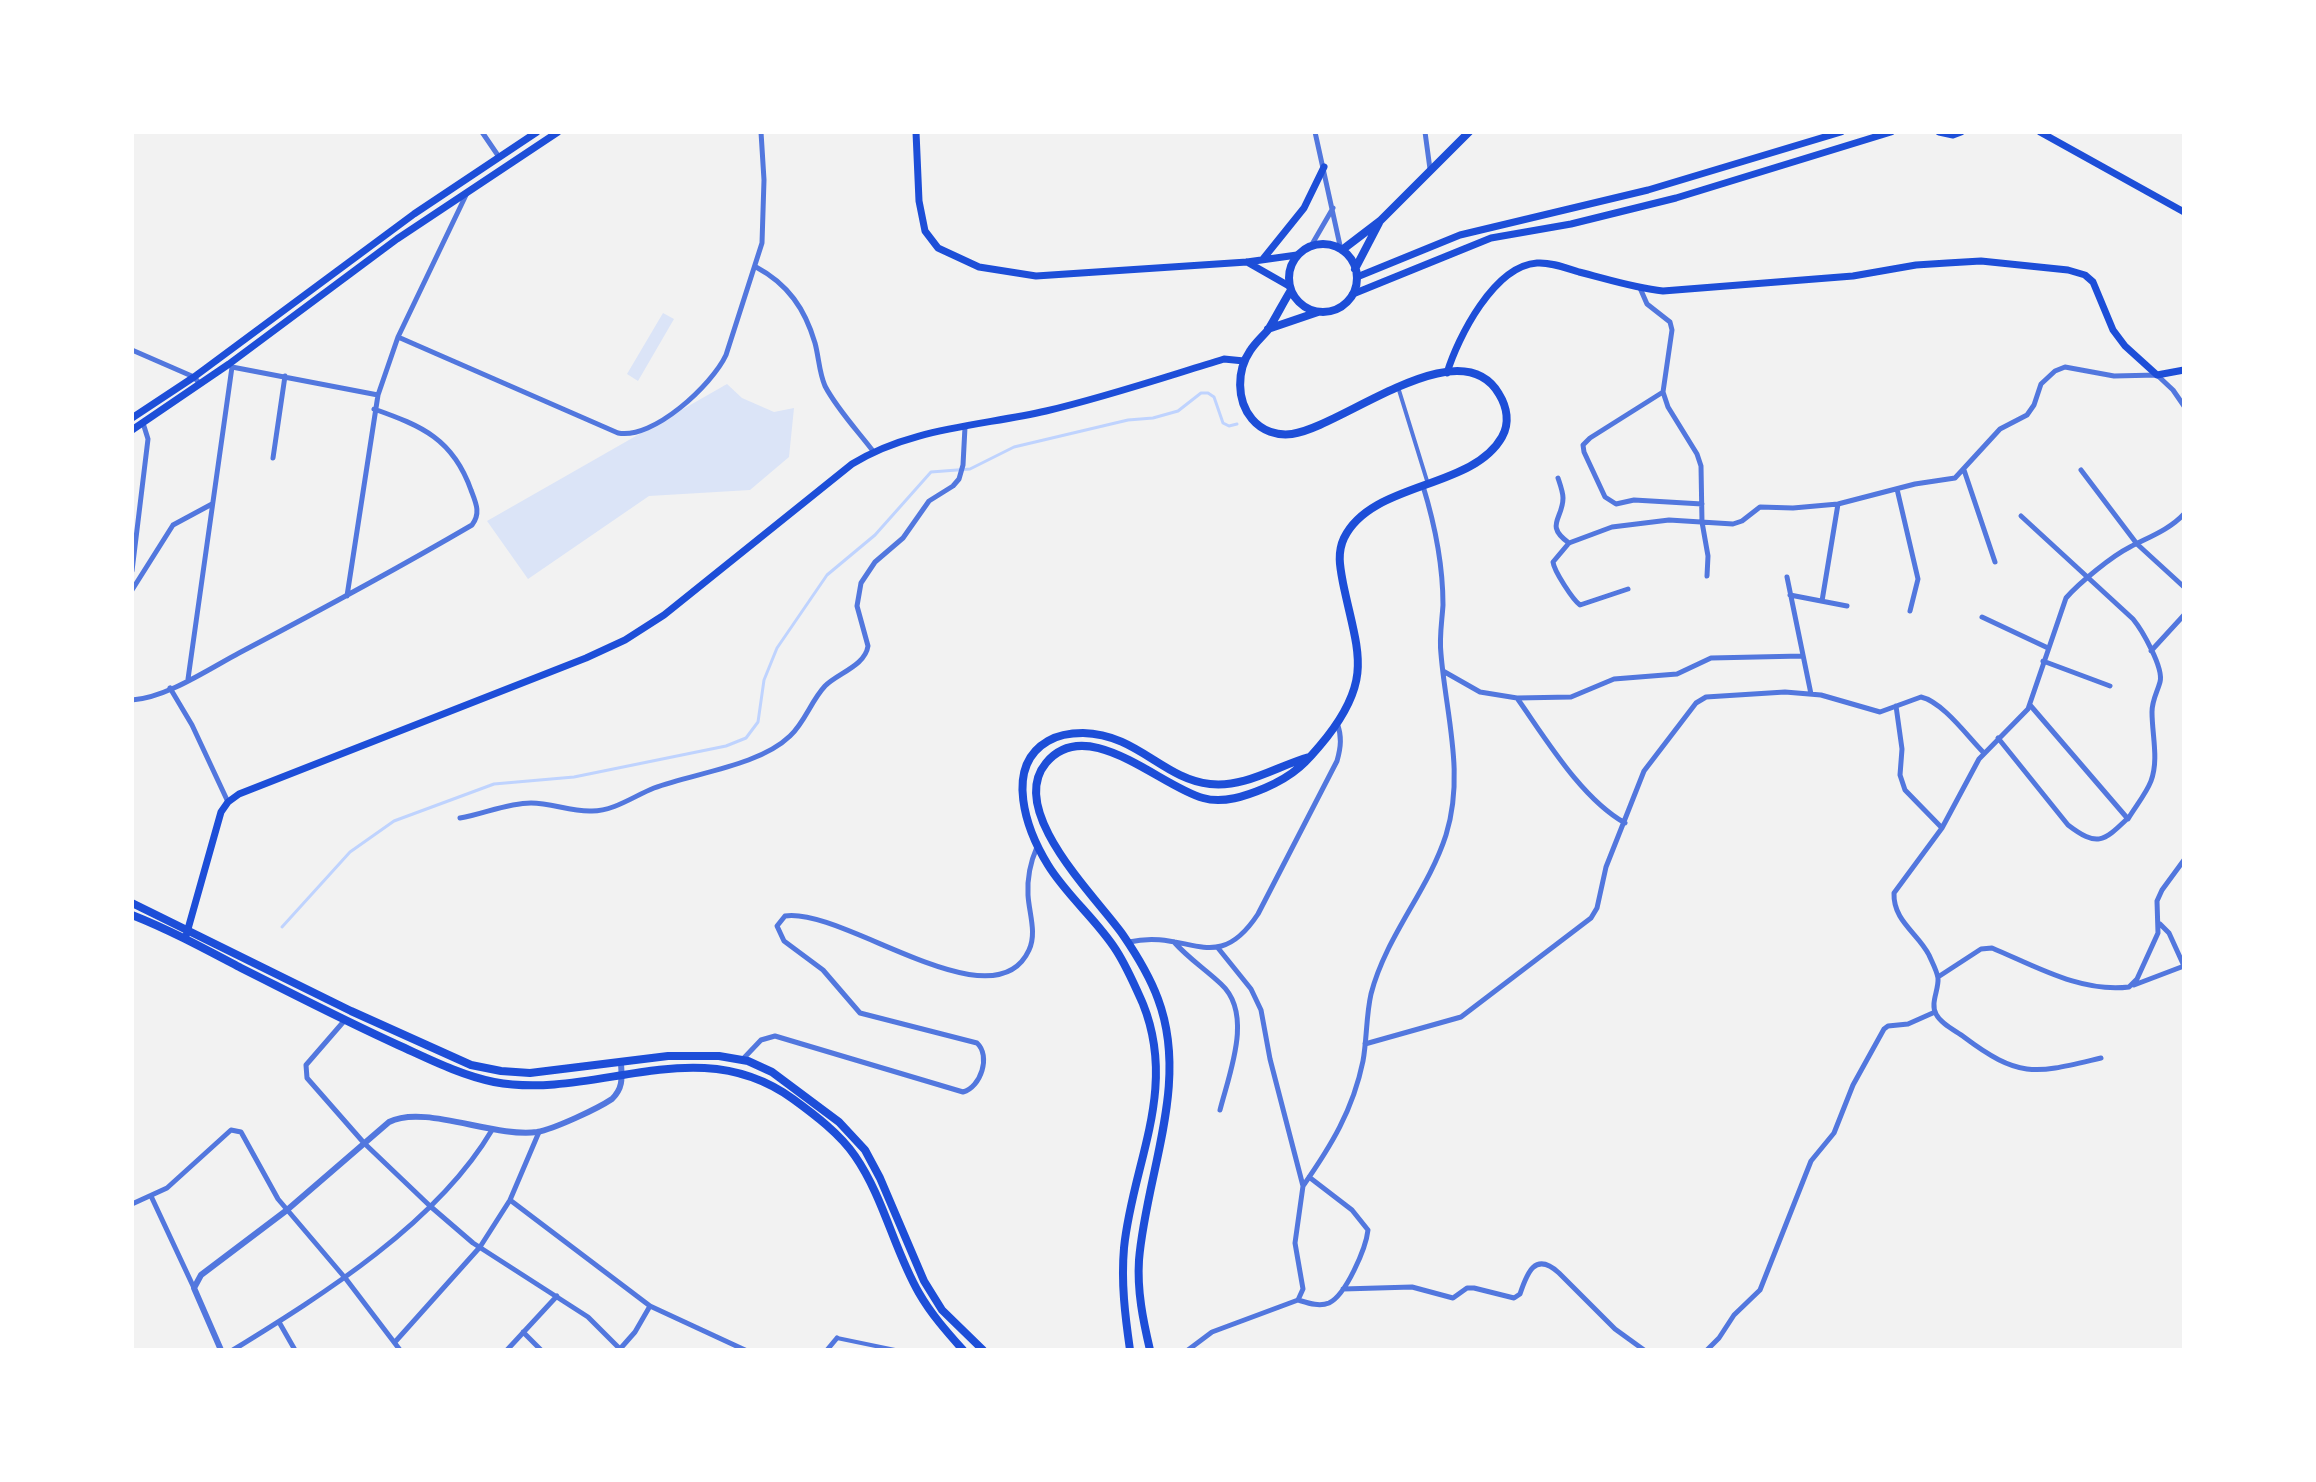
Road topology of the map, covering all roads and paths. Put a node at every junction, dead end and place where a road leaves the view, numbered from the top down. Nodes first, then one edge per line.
1 (482, 132) edge
2 (537, 132) edge
3 (558, 132) edge
4 (761, 132) edge
5 (916, 132) edge
6 (1315, 132) edge
7 (1425, 132) edge
8 (1469, 132) edge
9 (1841, 132) edge
10 (1891, 132) edge
11 (1939, 132) edge
12 (1961, 132) edge
13 (2040, 132) edge
14 (499, 157) junction
15 (1324, 167) junction
16 (1430, 169) junction
17 (1690, 179) junction
18 (1648, 190) junction
19 (468, 192) junction
20 (1694, 193) junction
21 (1651, 204) junction
22 (1334, 207) junction
23 (2184, 212) edge
24 (1380, 221) junction
25 (1311, 246) junction
26 (1342, 250) junction
27 (1297, 255) junction
28 (1263, 259) junction
29 (1247, 262) junction
30 (756, 267) junction
31 (1356, 273) junction
32 (1290, 288) junction
33 (1640, 288) junction
34 (1353, 294) junction
35 (1318, 312) junction
36 (1267, 330) junction
37 (398, 337) junction
38 (132, 350) edge
39 (1244, 361) junction
40 (230, 365) junction
41 (2184, 370) edge
42 (1447, 373) junction
43 (2157, 375) junction
44 (285, 376) junction
45 (194, 377) junction
46 (200, 384) junction
47 (1398, 387) junction
48 (1663, 392) junction
49 (378, 395) junction
50 (2184, 406) edge
51 (374, 409) junction
52 (132, 418) edge
53 (143, 423) junction
54 (965, 427) junction
55 (132, 430) edge
56 (873, 451) junction
57 (273, 458) dead end
58 (1964, 470) junction
59 (2081, 470) dead end
60 (1558, 478) dead end
61 (1426, 485) junction
62 (1897, 489) junction
63 (212, 504) junction
64 (1702, 504) junction
65 (1838, 504) junction
66 (2184, 514) edge
67 (2021, 516) dead end
68 (1702, 522) junction
69 (1569, 543) junction
70 (2137, 544) junction
71 (1995, 562) dead end
72 (132, 571) edge
73 (1707, 576) dead end
74 (1787, 577) dead end
75 (2089, 578) junction
76 (2184, 587) edge
77 (1628, 589) dead end
78 (132, 590) edge
79 (1790, 595) junction
80 (347, 596) junction
81 (1822, 601) junction
82 (1847, 606) dead end
83 (1910, 611) dead end
84 (2184, 615) edge
85 (1982, 617) dead end
86 (2048, 648) junction
87 (2151, 651) junction
88 (1802, 656) junction
89 (2043, 661) junction
90 (1442, 671) junction
91 (188, 680) junction
92 (2110, 686) dead end
93 (170, 688) junction
94 (1811, 694) junction
95 (1517, 698) junction
96 (132, 700) edge
97 (2030, 705) junction
98 (1896, 706) junction
99 (1337, 723) junction
100 (1998, 738) junction
101 (1984, 753) junction
102 (1309, 757) junction
103 (228, 802) junction
104 (460, 818) dead end
105 (2128, 819) junction
106 (1625, 823) junction
107 (1942, 828) junction
108 (1038, 847) junction
109 (2184, 860) edge
110 (132, 903) edge
111 (132, 915) edge
112 (2159, 923) junction
113 (187, 928) junction
114 (186, 939) junction
115 (212, 941) junction
116 (1173, 941) junction
117 (1128, 943) junction
118 (1218, 948) junction
119 (207, 950) junction
120 (2184, 966) edge
121 (1938, 977) junction
122 (2129, 987) junction
123 (1935, 1012) junction
124 (345, 1020) junction
125 (1365, 1044) junction
126 (2101, 1058) dead end
127 (742, 1060) junction
128 (621, 1063) junction
129 (622, 1075) junction
130 (1220, 1110) dead end
131 (492, 1130) junction
132 (539, 1132) junction
133 (364, 1143) junction
134 (1309, 1177) junction
135 (1303, 1186) junction
136 (151, 1196) junction
137 (510, 1200) junction
138 (132, 1204) edge
139 (430, 1206) junction
140 (287, 1210) junction
141 (480, 1247) junction
142 (346, 1279) junction
143 (194, 1288) junction
144 (1343, 1289) junction
145 (557, 1296) junction
146 (1298, 1300) junction
147 (650, 1306) junction
148 (279, 1322) junction
149 (523, 1332) junction
150 (837, 1338) joint
151 (395, 1342) junction
152 (620, 1349) edge
153 (221, 1350) edge
154 (233, 1350) edge
155 (295, 1350) edge
156 (400, 1350) edge
157 (507, 1350) edge
158 (541, 1350) edge
159 (745, 1350) edge
160 (827, 1350) edge
161 (895, 1350) edge
162 (963, 1350) edge
163 (983, 1350) edge
164 (1130, 1350) edge
165 (1150, 1350) edge
166 (1188, 1350) edge
167 (1644, 1350) edge
168 (1707, 1350) edge

1 - 14 street
2 - 14 main road
3 - 19 main road
4 - 30 street
5 - 29 main road
6 - 15 street
7 - 16 street
8 - 16 main road
9 - 17 main road
10 - 20 main road
11 - 12 main road
13 - 23 main road
14 - 45 main road
15 - 22 street
15 - 28 main road
16 - 24 main road
17 - 18 main road
17 - 20 main road
18 - 21 main road
18 - 31 main road
19 - 37 street
19 - 40 main road
20 - 21 main road
21 - 34 main road
22 - 25 street
22 - 26 street
24 - 26 main road
24 - 31 main road
25 - 26 main road
25 - 27 main road
26 - 31 main road
27 - 28 main road
27 - 32 main road
28 - 29 main road
29 - 32 main road
30 - 37 street
30 - 56 street
31 - 34 main road
32 - 35 main road
32 - 36 main road
33 - 42 main road
33 - 43 main road
33 - 48 street
34 - 35 main road
35 - 36 main road
36 - 39 main road
37 - 49 street
38 - 45 street
39 - 47 main road
39 - 54 main road
40 - 44 street
40 - 46 main road
40 - 63 street
41 - 43 main road
42 - 47 main road
42 - 61 main road
43 - 50 street
43 - 58 street
44 - 49 street
44 - 57 street
45 - 46 street
45 - 52 main road
46 - 53 main road
47 - 61 street
48 - 64 street
48 - 64 street
49 - 51 street
51 - 80 street
51 - 80 street
53 - 55 main road
53 - 72 street
54 - 56 main road
54 - 104 street
56 - 103 main road
58 - 62 street
58 - 71 street
59 - 70 street
60 - 69 street
61 - 90 street
61 - 99 main road
62 - 65 street
62 - 83 street
63 - 78 street
63 - 91 street
64 - 68 street
65 - 68 street
65 - 81 street
66 - 70 street
67 - 75 street
68 - 69 street
68 - 73 street
69 - 77 street
70 - 75 street
70 - 76 street
74 - 79 street
75 - 86 street
75 - 87 street
79 - 81 street
79 - 88 street
80 - 91 street
81 - 82 street
84 - 87 street
85 - 86 street
86 - 89 street
87 - 105 street
88 - 94 street
88 - 95 street
89 - 92 street
89 - 97 street
90 - 95 street
90 - 125 street
91 - 93 street
93 - 96 street
93 - 103 street
94 - 98 street
94 - 106 street
95 - 106 street
97 - 100 street
97 - 105 street
98 - 101 street
98 - 107 street
99 - 102 main road
99 - 118 street
100 - 101 street
100 - 105 street
101 - 107 street
102 - 108 main road
102 - 117 main road
103 - 113 main road
106 - 125 street
107 - 121 street
108 - 127 street
108 - 164 main road
109 - 112 street
110 - 113 main road
111 - 114 main road
112 - 120 street
112 - 122 street
113 - 114 main road
113 - 115 main road
114 - 119 main road
115 - 119 main road
115 - 128 main road
116 - 117 street
116 - 118 street
116 - 130 street
117 - 165 main road
118 - 135 street
119 - 124 main road
120 - 122 street
121 - 122 street
121 - 123 street
123 - 126 street
123 - 168 street
124 - 129 main road
124 - 133 street
125 - 134 street
127 - 128 main road
127 - 163 main road
128 - 129 street
129 - 132 street
129 - 162 main road
131 - 132 street
131 - 133 street
131 - 139 street
132 - 137 street
133 - 139 street
133 - 140 street
134 - 135 street
134 - 144 street
135 - 146 street
136 - 138 street
136 - 140 street
136 - 143 street
137 - 141 street
137 - 147 street
139 - 141 street
139 - 142 street
140 - 142 street
140 - 143 street
141 - 145 street
141 - 151 street
142 - 148 street
142 - 151 street
143 - 153 street
144 - 146 street
144 - 167 street
145 - 149 street
145 - 152 street
146 - 166 street
147 - 152 street
147 - 159 street
148 - 154 street
148 - 155 street
149 - 157 street
149 - 158 street
150 - 160 street
150 - 161 street
151 - 156 street

